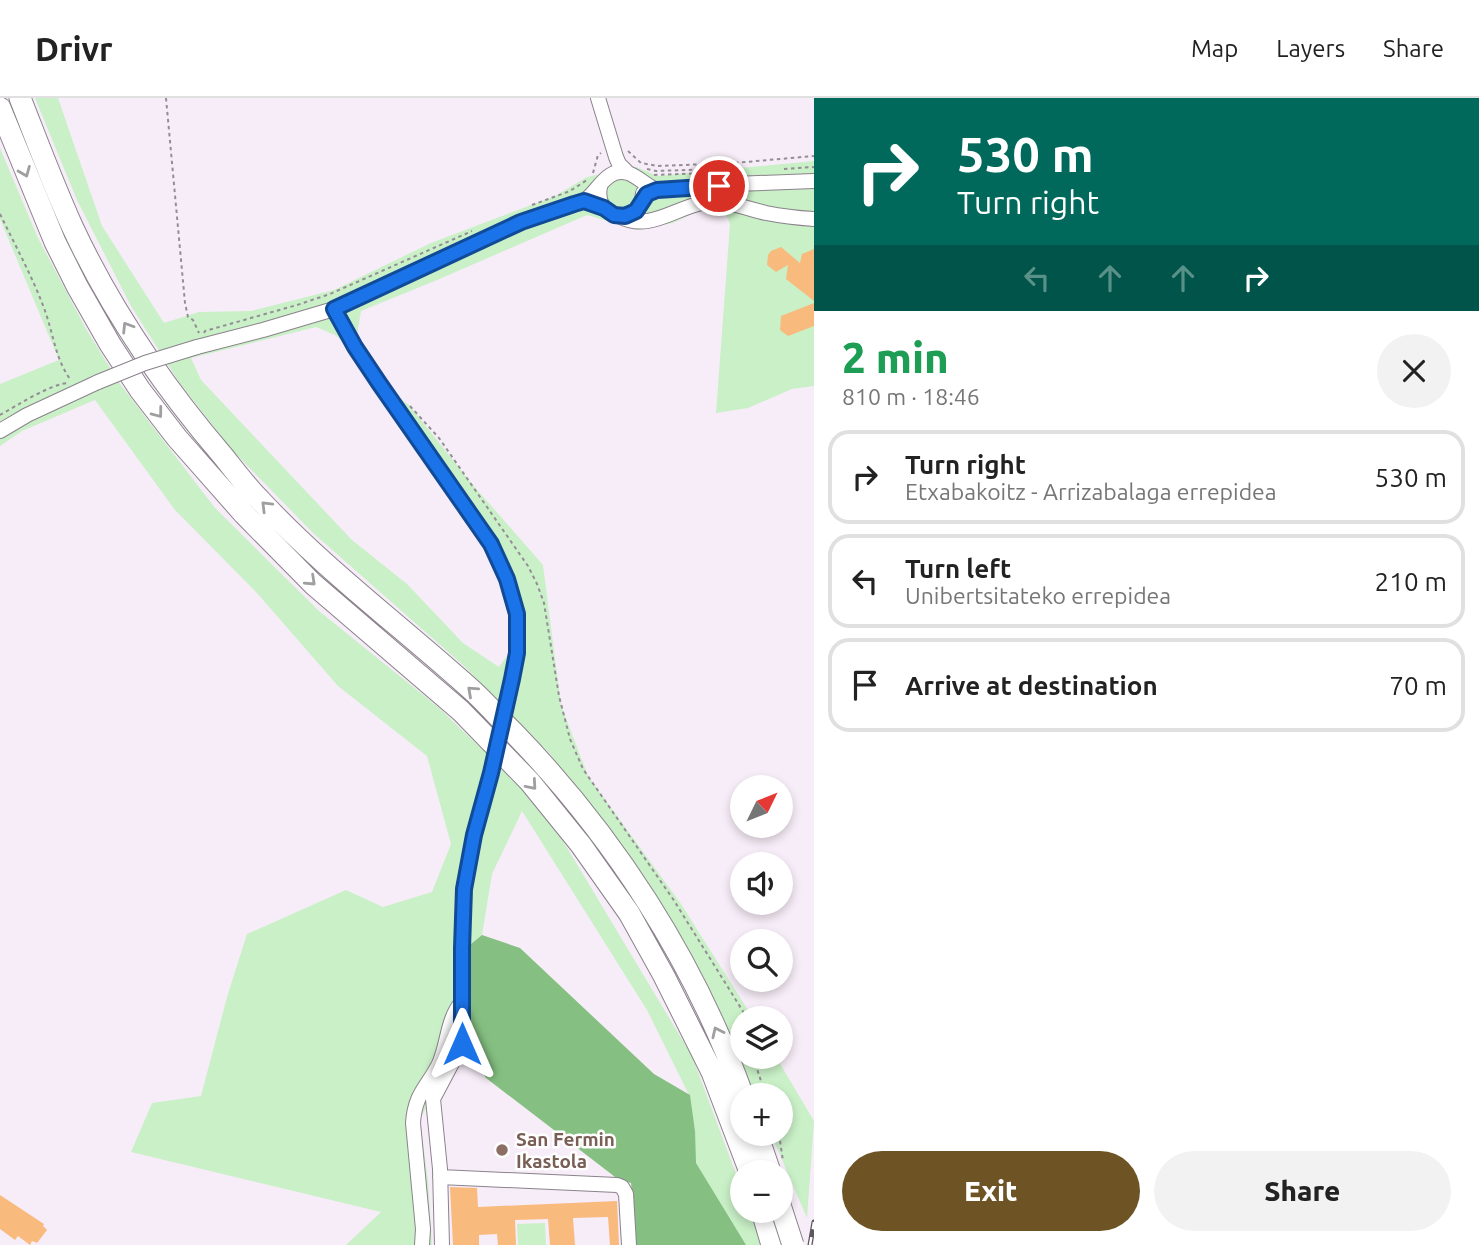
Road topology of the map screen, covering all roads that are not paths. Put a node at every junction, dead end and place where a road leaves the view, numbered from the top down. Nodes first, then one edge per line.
1 (20, 98) edge
2 (598, 98) edge
3 (0, 108) edge
4 (611, 143) junction
5 (633, 176) junction
6 (814, 181) edge
7 (602, 184) junction
8 (657, 190) junction
9 (584, 201) junction
10 (641, 203) junction
11 (604, 208) junction
12 (619, 216) junction
13 (814, 219) edge
14 (650, 220) junction
15 (334, 309) junction
16 (0, 431) edge
17 (587, 817) junction
18 (570, 832) junction
19 (462, 1001) junction
20 (739, 1083) edge
21 (745, 1160) edge
22 (440, 1177) junction
23 (766, 1223) edge
24 (789, 1223) edge
25 (422, 1245) edge
26 (442, 1245) edge
27 (629, 1245) edge
28 (772, 1245) edge
29 (793, 1245) edge

17 -> 1 highway
2 - 4 street
3 -> 18 highway
4 - 5 street
4 - 7 street
5 - 7 street
5 - 8 street
5 - 10 street
6 - 8 street
7 - 9 street
7 - 11 street
8 - 10 street
9 - 11 street
9 - 15 street
10 - 12 street
10 - 14 street
11 - 12 street
12 - 14 street
13 - 14 street
15 - 16 street, bridge
15 - 19 street, bridge
17 - 18 street
20 -> 17 highway
18 - 21 highway
19 - 22 street
19 - 25 street
22 - 26 street
22 - 27 street
23 - 28 highway
24 - 29 highway, bridge

